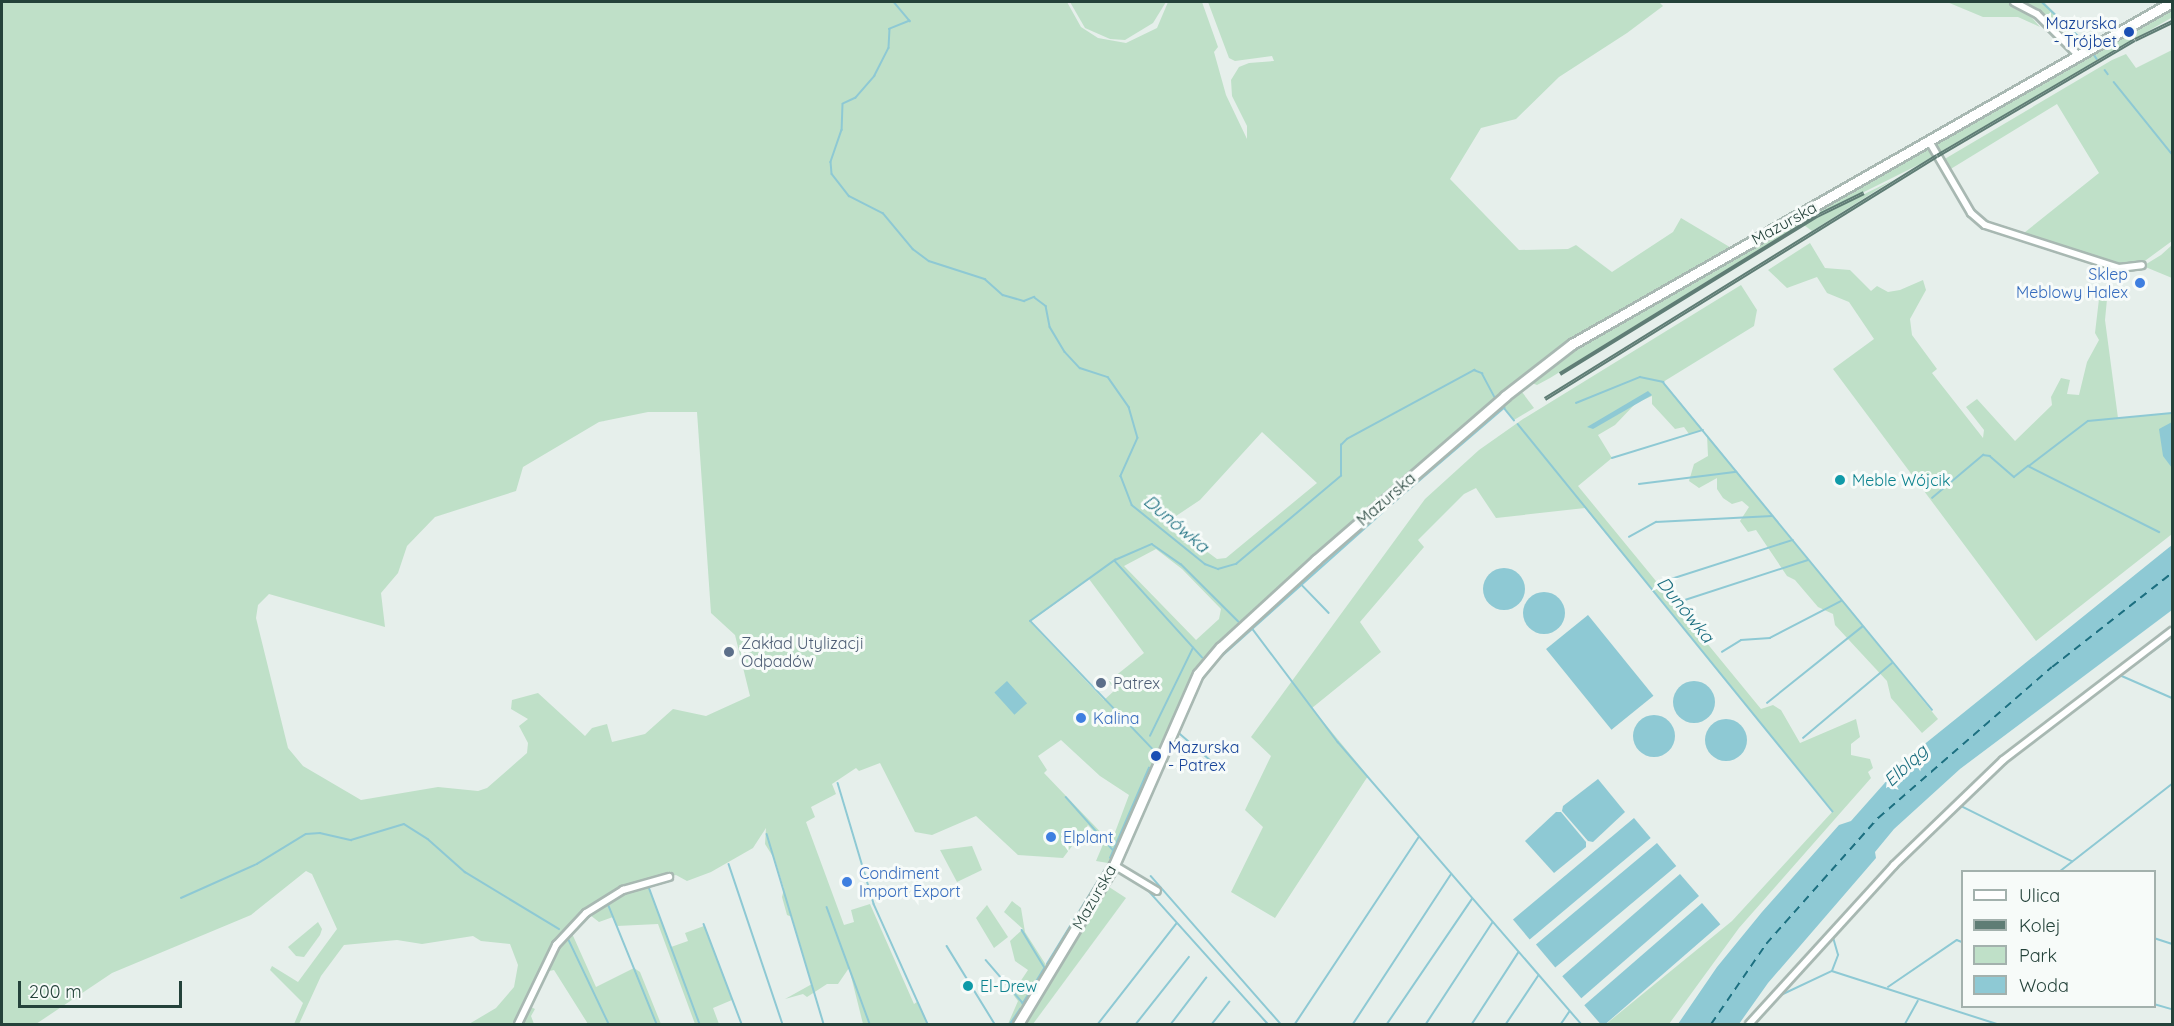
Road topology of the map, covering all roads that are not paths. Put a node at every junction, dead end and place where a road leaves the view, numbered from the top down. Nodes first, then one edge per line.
1 (2014, 2) edge
2 (2172, 2) edge
3 (2079, 56) junction
4 (1929, 141) junction
5 (2142, 265) dead end
6 (2172, 631) edge
7 (1113, 865) junction
8 (669, 877) dead end
9 (1157, 891) dead end
10 (518, 1024) edge
11 (1018, 1024) edge
12 (1749, 1024) edge

1 - 3 street
2 - 3 main road, Mazurska
3 - 4 main road, Mazurska
4 - 5 street
4 - 7 main road, Mazurska
6 - 12 street
7 - 9 street
7 - 11 main road, Mazurska
8 - 10 street

